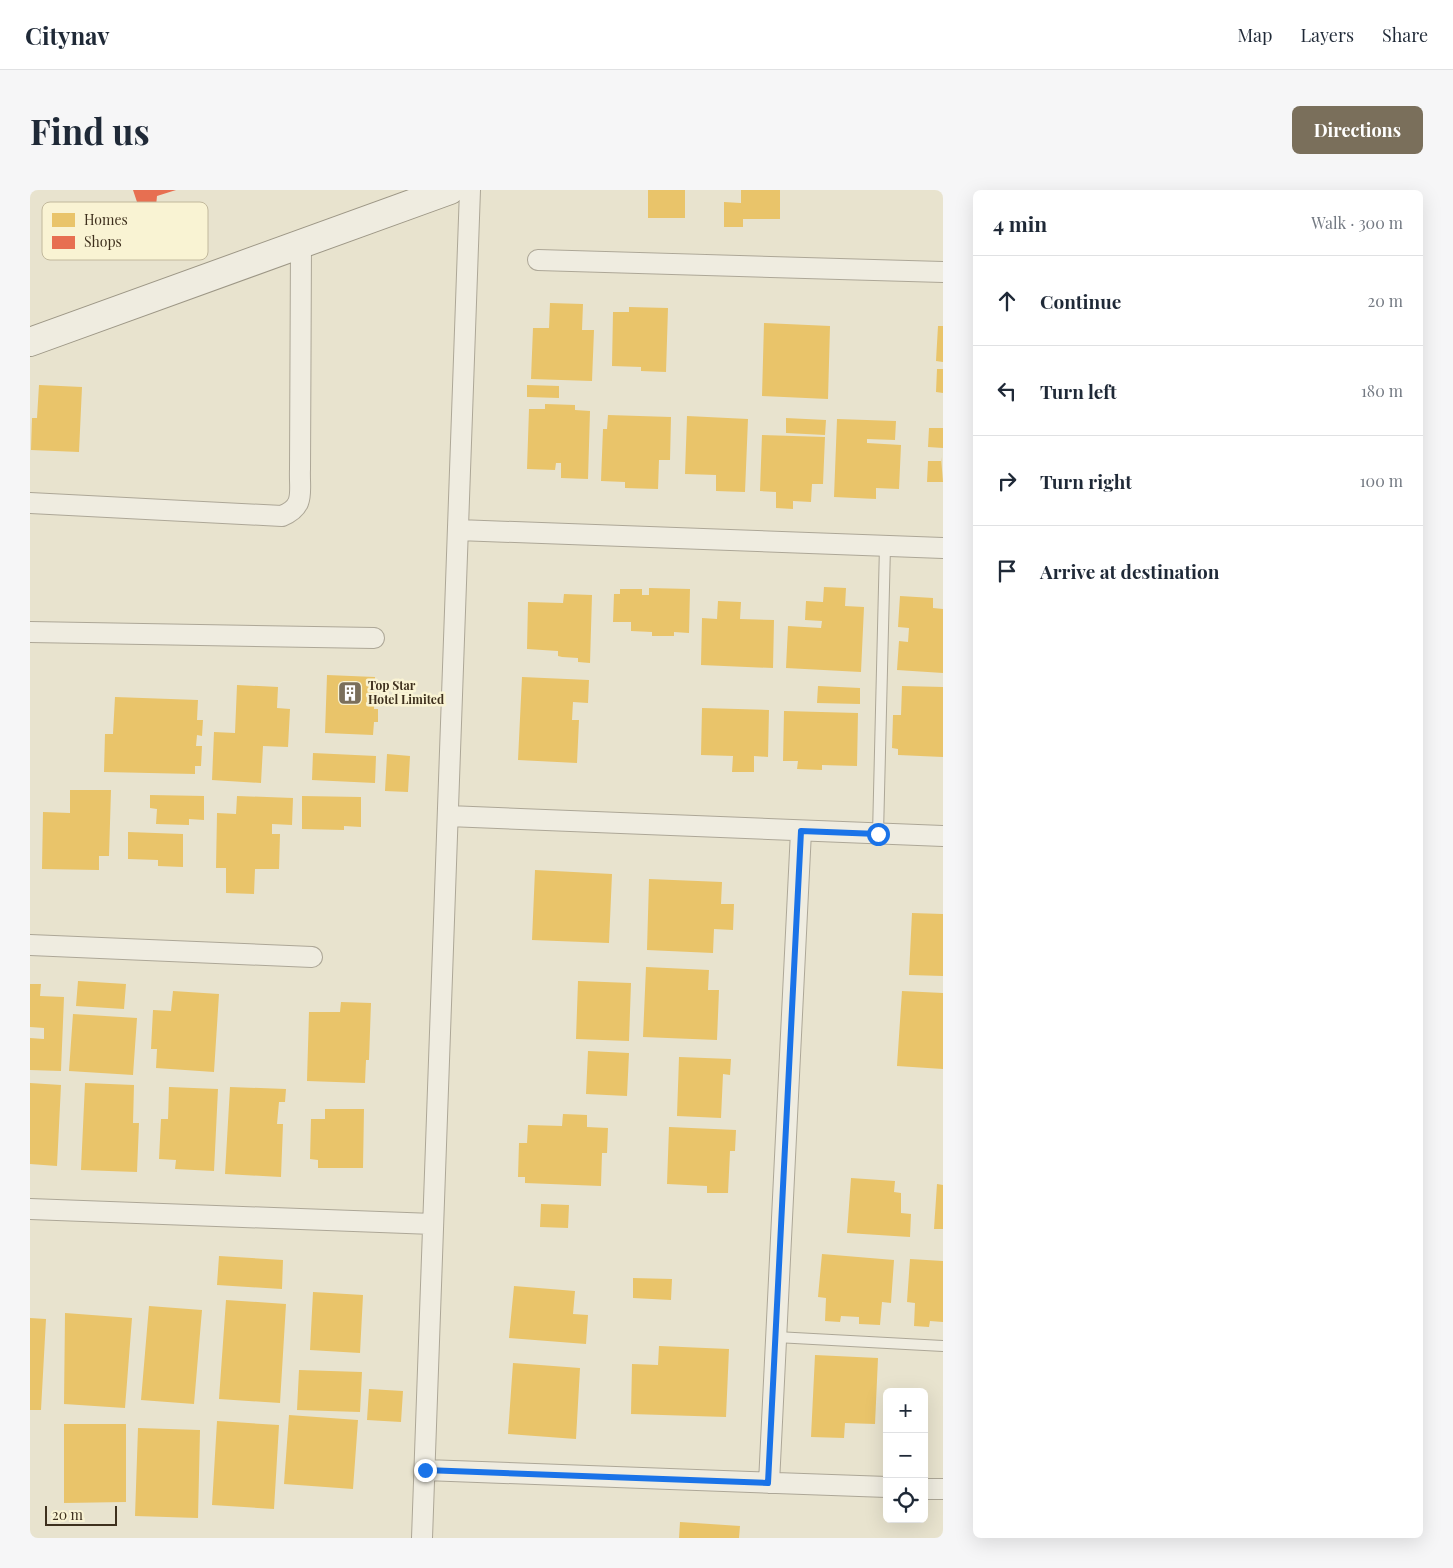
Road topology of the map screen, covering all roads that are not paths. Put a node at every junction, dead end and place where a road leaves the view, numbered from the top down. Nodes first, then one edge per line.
1 (450, 190) edge
2 (470, 190) edge
3 (301, 243) junction
4 (538, 260) dead end
5 (943, 272) edge
6 (30, 342) edge
7 (30, 503) edge
8 (458, 530) junction
9 (884, 546) junction
10 (943, 548) edge
11 (30, 632) edge
12 (374, 638) dead end
13 (448, 816) junction
14 (801, 831) junction
15 (878, 834) junction
16 (943, 836) edge
17 (30, 945) edge
18 (312, 956) dead end
19 (30, 1210) edge
20 (433, 1224) junction
21 (776, 1338) junction
22 (943, 1346) edge
23 (425, 1470) junction
24 (768, 1483) junction
25 (883, 1487) edge
26 (928, 1489) edge
27 (943, 1489) edge
28 (422, 1538) edge

1 - 3 street
2 - 8 street
3 - 6 street
3 - 7 street
4 - 5 street
8 - 9 street
8 - 13 street
9 - 10 street
9 - 15 lane
11 - 12 street
13 - 14 street
13 - 20 street
14 - 15 street
14 - 21 street
15 - 16 street
17 - 18 street
19 - 20 street
20 - 23 street
21 - 22 lane
21 - 24 street
23 - 24 street
23 - 28 street
24 - 25 street
26 - 27 street

